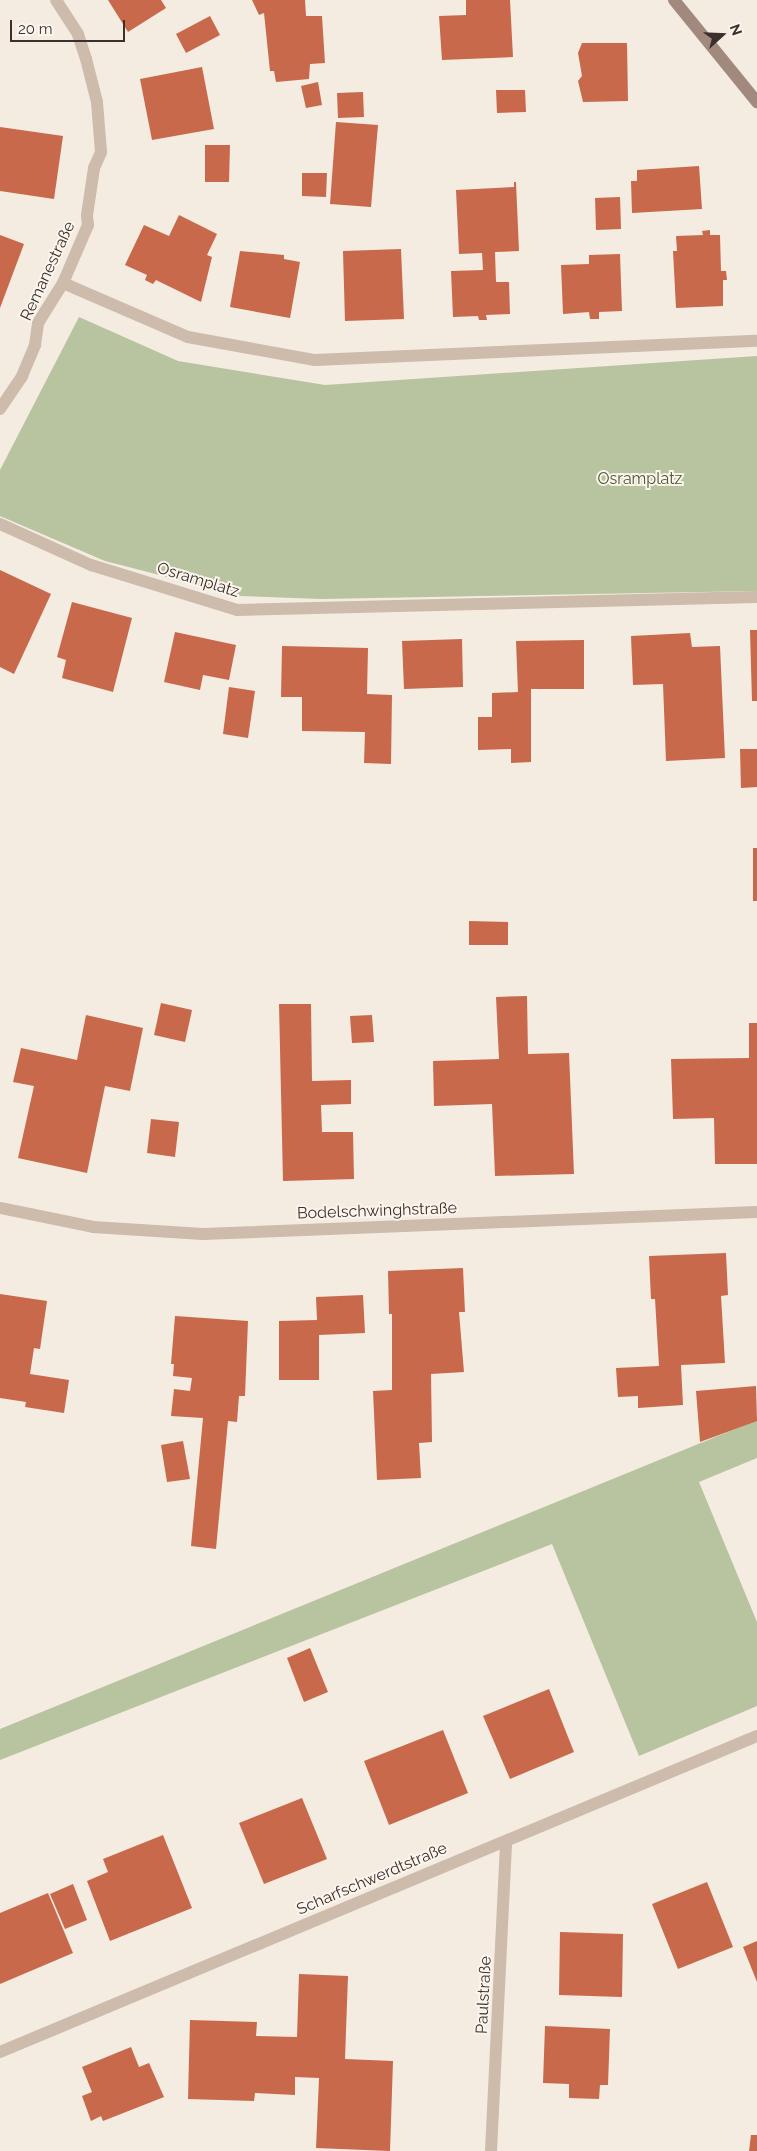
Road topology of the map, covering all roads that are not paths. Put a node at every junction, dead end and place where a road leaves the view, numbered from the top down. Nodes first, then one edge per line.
1 (56, 0) edge
2 (674, 0) edge
3 (757, 102) edge
4 (63, 283) junction
5 (757, 341) edge
6 (0, 409) edge
7 (0, 524) edge
8 (757, 597) edge
9 (0, 1208) edge
10 (757, 1212) edge
11 (757, 1736) edge
12 (506, 1841) junction
13 (0, 2052) edge
14 (491, 2151) edge

1 - 4 street, Remanestraße
2 - 3 main road
4 - 5 street
4 - 6 street, Remanestraße
7 - 8 street, Osramplatz
9 - 10 street, Bodelschwinghstraße
11 - 12 street, Scharfschwerdtstraße
12 - 13 street, Scharfschwerdtstraße
12 - 14 street, Paulstraße

